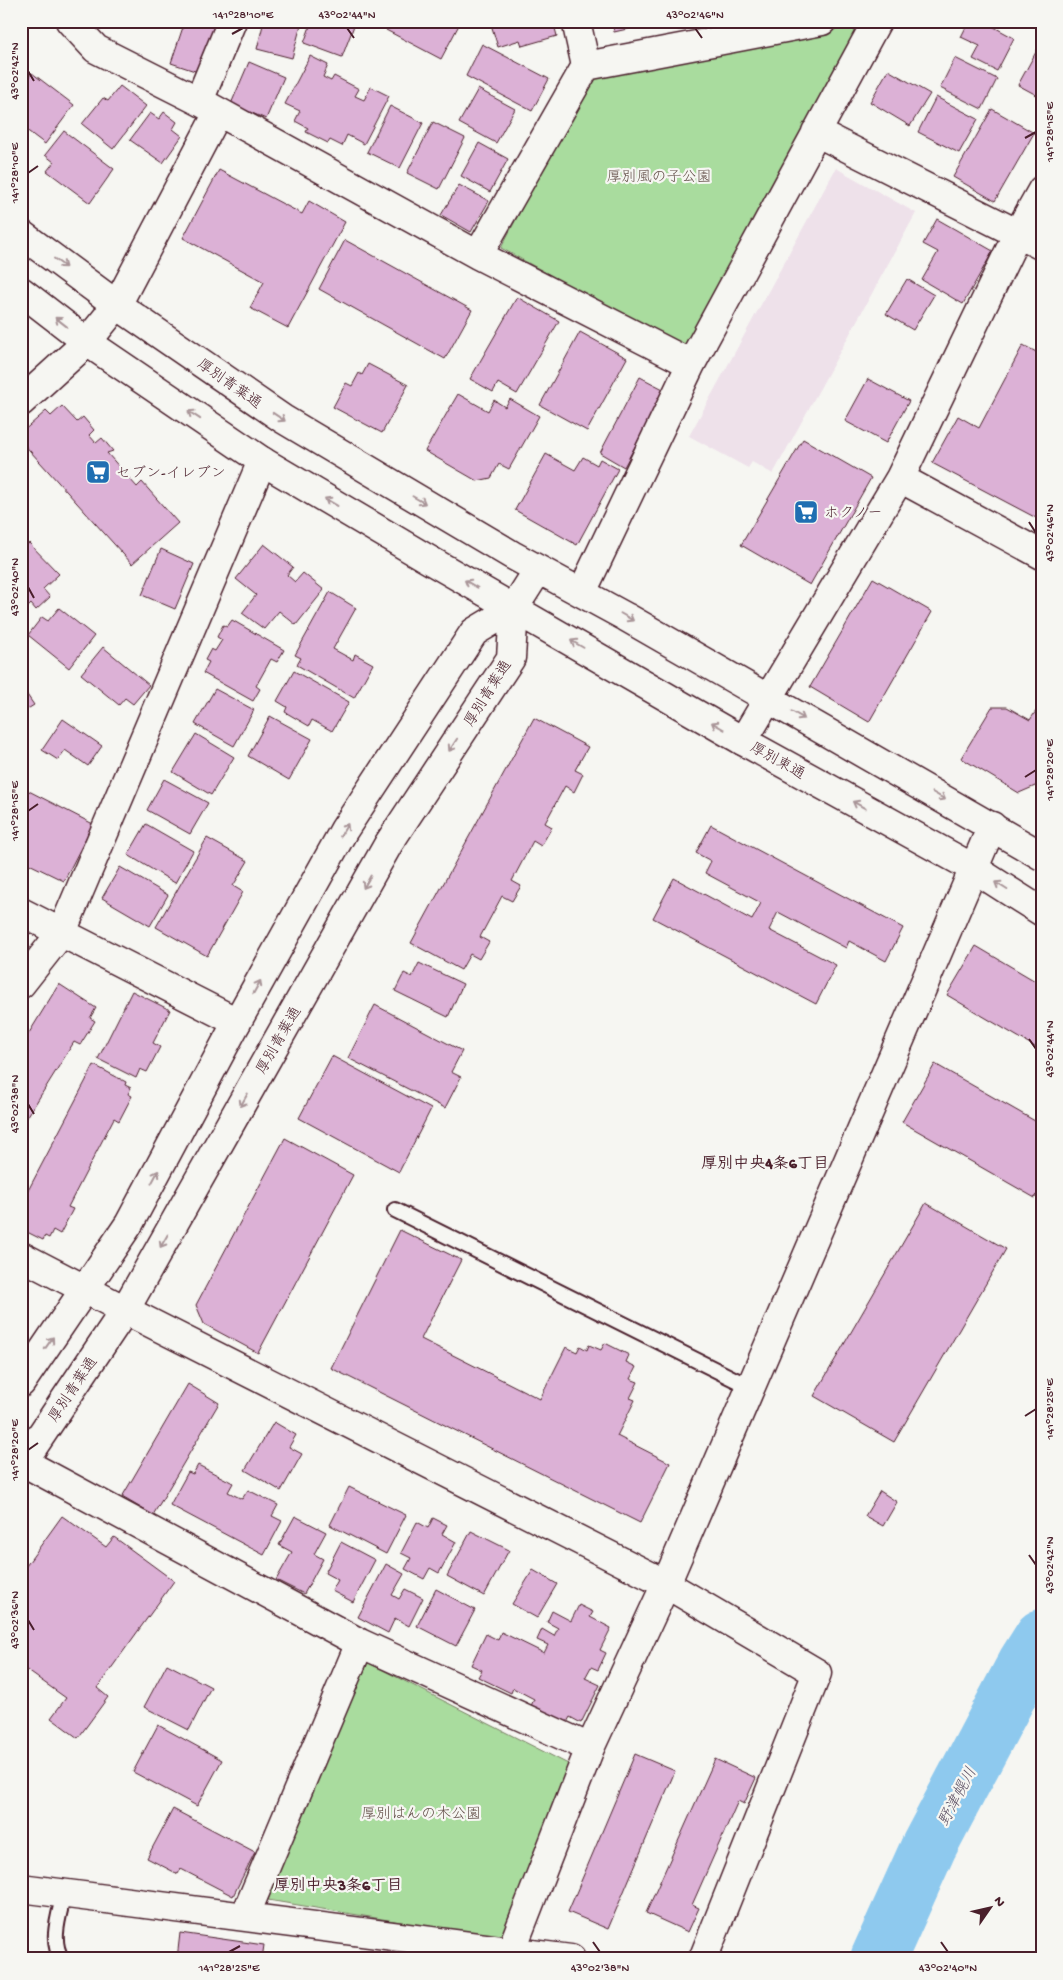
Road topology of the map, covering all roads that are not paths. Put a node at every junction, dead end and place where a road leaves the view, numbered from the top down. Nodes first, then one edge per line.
1 (70, 21) edge
2 (232, 21) edge
3 (576, 21) edge
4 (822, 21) edge
5 (877, 21) edge
6 (586, 66) junction
7 (209, 107) junction
8 (816, 132) junction
9 (1042, 190) edge
10 (1018, 233) junction
11 (21, 234) edge
12 (1042, 246) edge
13 (478, 255) junction
14 (21, 291) edge
15 (117, 304) junction
16 (87, 342) junction
17 (691, 364) junction
18 (21, 402) edge
19 (262, 461) junction
20 (900, 478) junction
21 (1042, 555) edge
22 (538, 570) junction
23 (582, 592) junction
24 (514, 608) junction
25 (768, 698) junction
26 (743, 741) junction
27 (992, 826) junction
28 (1042, 856) edge
29 (973, 868) junction
30 (21, 912) edge
31 (1042, 912) edge
32 (62, 932) junction
33 (21, 984) edge
34 (237, 1022) junction
35 (395, 1210) dead end
36 (21, 1256) edge
37 (86, 1290) junction
38 (125, 1310) junction
39 (21, 1383) edge
40 (750, 1388) junction
41 (22, 1464) edge
42 (666, 1584) junction
43 (360, 1644) junction
44 (590, 1748) junction
45 (21, 1888) edge
46 (64, 1893) junction
47 (245, 1916) junction
48 (509, 1954) edge
49 (62, 1959) edge
50 (571, 1959) edge
51 (703, 1959) edge

1 - 7 street
2 - 7 street
3 - 6 street
4 - 6 street
5 - 8 street
6 - 13 street
7 - 13 street
7 - 15 street
8 - 10 street
8 - 17 street
9 - 10 street
10 - 12 street
10 - 20 street
11 -> 15 street, 厚別青葉通
13 - 17 street
16 -> 14 street
15 - 16 street
15 -> 22 street, 厚別青葉通
16 - 18 street
19 -> 16 street
17 - 23 street
24 -> 19 street
19 - 32 street
20 - 21 street
20 - 25 street
22 - 23 street
22 - 24 street, 厚別青葉通
23 -> 25 street
26 -> 24 street, 厚別東通
34 -> 24 street, 厚別青葉通
24 -> 38 street, 厚別青葉通
25 - 26 street
25 -> 27 street
29 -> 26 street, 厚別東通
27 - 28 street
27 - 29 street
31 -> 29 street, 厚別東通
29 - 40 street
30 - 32 street
32 - 33 street
32 - 34 street
37 -> 34 street, 厚別青葉通
35 - 40 lane
36 - 37 street
37 - 38 street
39 -> 37 street, 厚別青葉通
38 - 41 street, 厚別青葉通
38 - 42 street
40 - 42 street
41 - 43 street
42 - 44 street
42 - 51 street
43 - 44 street
43 - 47 street
44 - 48 street
45 - 46 street
46 - 47 street
46 - 49 lane
47 - 48 street
48 - 50 street

